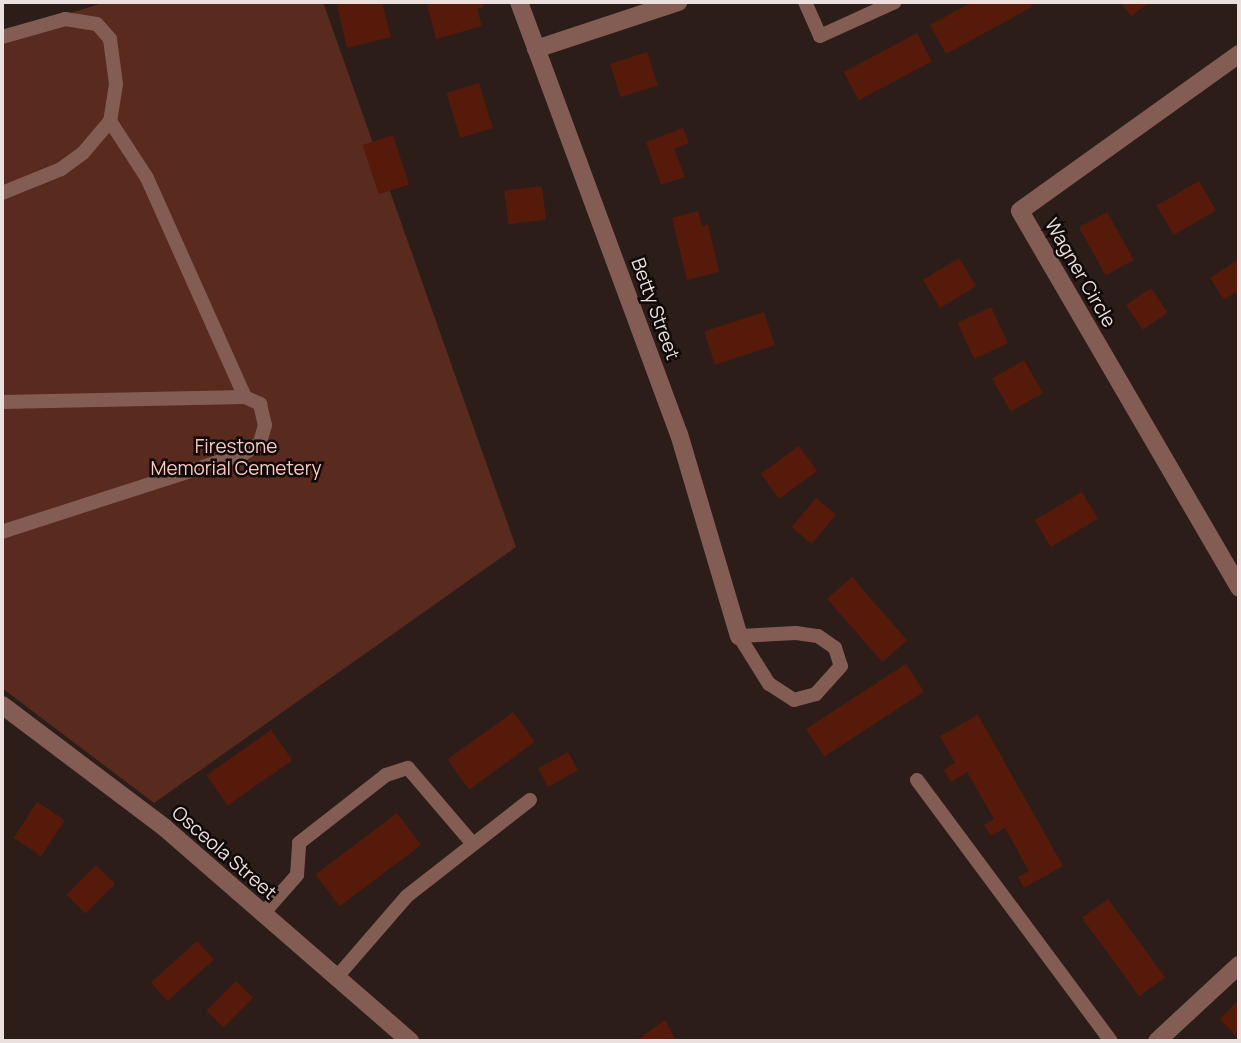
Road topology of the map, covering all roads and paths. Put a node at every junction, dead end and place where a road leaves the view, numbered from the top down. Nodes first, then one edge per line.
1 (519, 2) edge
2 (678, 2) edge
3 (805, 2) edge
4 (895, 2) edge
5 (2, 37) edge
6 (536, 49) junction
7 (1239, 54) edge
8 (110, 121) junction
9 (2, 193) edge
10 (245, 397) junction
11 (2, 402) edge
12 (2, 532) edge
13 (1239, 588) edge
14 (739, 636) junction
15 (2, 705) edge
16 (917, 780) dead end
17 (530, 800) dead end
18 (473, 844) junction
19 (262, 915) junction
20 (1239, 965) edge
21 (336, 978) junction
22 (410, 1041) edge
23 (1111, 1041) edge
24 (1157, 1041) edge

1 - 6 street, Betty Street
2 - 6 street
3 - 4 lane
5 - 8 lane
6 - 14 street, Betty Street
7 - 13 street, Wagner Circle
8 - 9 lane
8 - 10 lane
10 - 11 lane
10 - 12 lane
14 - 14 lane
15 - 19 street, Osceola Street
16 - 23 lane
17 - 18 lane
18 - 19 lane
18 - 21 lane
19 - 21 street, Osceola Street
20 - 24 street
21 - 22 street, Osceola Street

